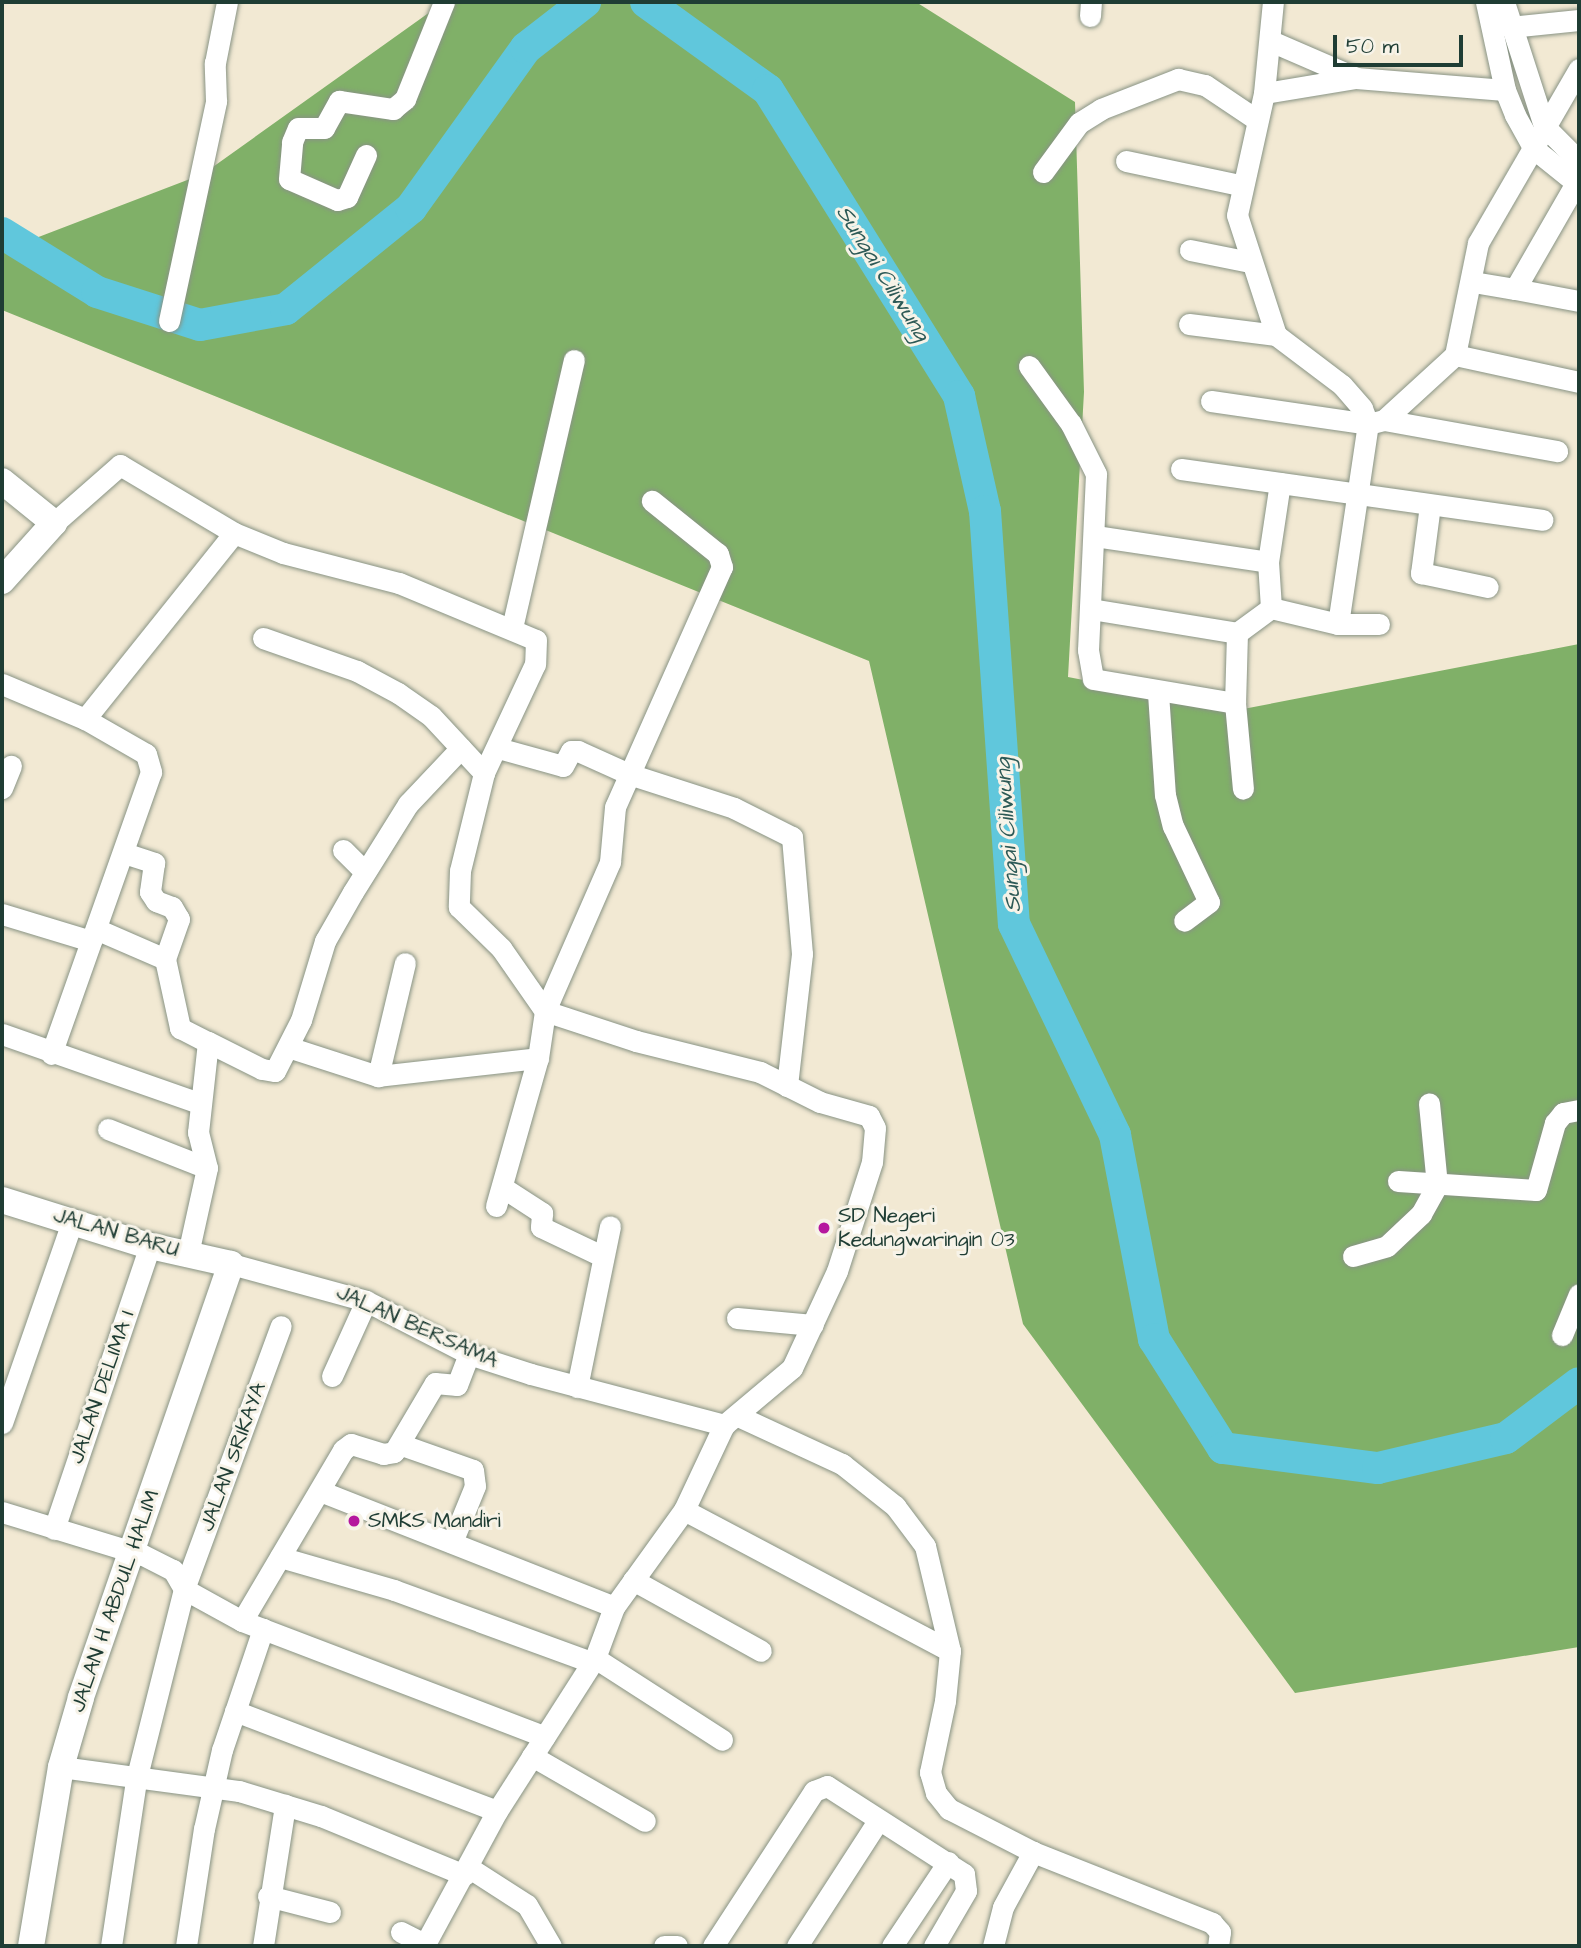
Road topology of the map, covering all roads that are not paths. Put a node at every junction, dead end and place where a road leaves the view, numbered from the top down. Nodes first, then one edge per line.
1 (227, 2) edge
2 (444, 2) edge
3 (1273, 2) edge
4 (1486, 2) edge
5 (1504, 2) edge
6 (1579, 20) edge
7 (1510, 27) junction
8 (1273, 41) dead end
9 (1579, 69) edge
10 (1356, 78) junction
11 (1505, 90) junction
12 (1272, 92) dead end
13 (1257, 120) junction
14 (1544, 126) junction
15 (1533, 148) junction
16 (366, 155) dead end
17 (1579, 161) edge
18 (1126, 162) dead end
19 (1043, 172) dead end
20 (1578, 184) edge
21 (1240, 185) junction
22 (1190, 250) dead end
23 (1250, 262) junction
24 (1473, 282) junction
25 (1515, 289) junction
26 (1579, 301) edge
27 (169, 321) dead end
28 (1189, 324) dead end
29 (1276, 335) junction
30 (1455, 355) junction
31 (574, 360) dead end
32 (1029, 366) dead end
33 (1579, 382) edge
34 (1212, 401) dead end
35 (1376, 422) junction
36 (1556, 451) dead end
37 (1181, 469) dead end
38 (2, 481) edge
39 (1280, 483) junction
40 (1356, 496) junction
41 (652, 501) dead end
42 (1430, 505) junction
43 (1542, 520) dead end
44 (54, 523) junction
45 (234, 533) junction
46 (1095, 537) junction
47 (1268, 562) junction
48 (2, 581) edge
49 (1488, 587) dead end
50 (1271, 608) junction
51 (1091, 609) junction
52 (1338, 624) junction
53 (1379, 624) dead end
54 (512, 628) junction
55 (1237, 633) junction
56 (263, 638) dead end
57 (2, 684) edge
58 (1158, 693) junction
59 (1235, 703) junction
60 (85, 719) junction
61 (461, 748) junction
62 (498, 748) junction
63 (11, 766) dead end
64 (484, 773) junction
65 (629, 774) junction
66 (2, 788) edge
67 (1243, 789) dead end
68 (343, 850) dead end
69 (124, 853) junction
70 (365, 872) junction
71 (2, 914) edge
72 (1184, 921) dead end
73 (94, 935) junction
74 (165, 959) junction
75 (405, 963) dead end
76 (545, 1011) junction
77 (2, 1034) edge
78 (208, 1042) junction
79 (288, 1047) junction
80 (51, 1054) junction
81 (538, 1058) junction
82 (378, 1076) junction
83 (787, 1086) junction
84 (199, 1103) junction
85 (1429, 1103) dead end
86 (1579, 1110) edge
87 (108, 1129) dead end
88 (208, 1168) junction
89 (1398, 1181) dead end
90 (1437, 1185) junction
91 (2, 1200) edge
92 (72, 1222) junction
93 (610, 1226) dead end
94 (150, 1246) junction
95 (188, 1254) junction
96 (602, 1256) junction
97 (1353, 1256) dead end
98 (231, 1264) junction
99 (1579, 1294) edge
100 (366, 1301) junction
101 (737, 1318) dead end
102 (813, 1325) junction
103 (281, 1326) dead end
104 (1562, 1335) dead end
105 (469, 1354) junction
106 (332, 1376) dead end
107 (577, 1387) junction
108 (731, 1420) junction
109 (2, 1423) edge
110 (402, 1445) junction
111 (320, 1492) junction
112 (684, 1510) junction
113 (2, 1512) edge
114 (54, 1529) junction
115 (452, 1542) junction
116 (130, 1551) junction
117 (280, 1557) junction
118 (633, 1580) junction
119 (184, 1589) junction
120 (614, 1607) junction
121 (242, 1621) junction
122 (263, 1629) junction
123 (761, 1651) dead end
124 (950, 1651) junction
125 (593, 1660) junction
126 (235, 1711) junction
127 (545, 1737) junction
128 (722, 1740) dead end
129 (532, 1756) junction
130 (61, 1767) junction
131 (136, 1780) junction
132 (213, 1787) junction
133 (285, 1805) junction
134 (497, 1811) junction
135 (645, 1821) dead end
136 (878, 1821) junction
137 (1033, 1852) junction
138 (948, 1862) junction
139 (466, 1871) junction
140 (268, 1896) junction
141 (330, 1912) dead end
142 (401, 1932) dead end
143 (424, 1945) edge
144 (550, 1945) edge
145 (31, 1946) edge
146 (111, 1946) edge
147 (186, 1946) edge
148 (263, 1946) edge
149 (664, 1946) edge
150 (677, 1946) edge
151 (713, 1946) edge
152 (797, 1946) edge
153 (892, 1946) edge
154 (934, 1946) edge
155 (993, 1946) edge
156 (1218, 1946) edge

1 - 27 street
2 - 16 street
3 - 13 street
4 - 11 street
5 - 7 street
6 - 7 street
7 - 14 street
8 - 10 street
9 - 14 street
10 - 11 street
10 - 12 street
11 - 15 street
13 - 19 street
13 - 21 street
14 - 15 street
14 - 17 street
15 - 20 street
15 - 24 street
18 - 21 street
20 - 25 street
21 - 23 street
22 - 23 street
23 - 29 street
24 - 25 street
24 - 30 street
25 - 26 street
28 - 29 street
29 - 35 street
30 - 33 street
30 - 35 street
31 - 54 street
32 - 46 street
34 - 35 street
35 - 36 street
35 - 40 street
37 - 39 street
38 - 44 street
39 - 40 street
39 - 47 street
40 - 42 street
40 - 52 street
41 - 65 street
42 - 43 street
42 - 49 street
44 - 45 street
44 - 48 street
45 - 54 street
45 - 60 street
46 - 47 street
46 - 51 street
47 - 50 street
50 - 52 street
50 - 55 street
51 - 55 street
51 - 58 street
52 - 53 street
54 - 62 street
55 - 59 street
56 - 61 street
57 - 60 street
58 - 59 street
58 - 72 street
59 - 67 street
60 - 69 street
61 - 64 street
61 - 70 street
62 - 64 street
62 - 65 street
63 - 66 street
64 - 76 street
65 - 76 street
65 - 83 street
68 - 70 street
69 - 73 street
69 - 74 street
70 - 79 street
71 - 73 street
73 - 74 street
73 - 80 street
74 - 78 street
75 - 82 street
76 - 81 street
76 - 83 street
77 - 80 street
78 - 79 street
78 - 84 street
79 - 82 street
80 - 84 street
81 - 82 street
81 - 96 street
83 - 102 street
84 - 88 street
85 - 90 street
86 - 90 street
87 - 88 street
88 - 95 street
89 - 90 street
90 - 97 street
91 - 92 street, JALAN BARU
92 - 94 street, JALAN BARU
92 - 109 street
93 - 96 street
94 - 95 street, JALAN BARU
94 - 114 street, JALAN DELIMA I
95 - 98 street, JALAN BARU
96 - 107 street
98 - 100 street, JALAN BERSAMA
98 - 116 street, JALAN H ABDUL HALIM
99 - 104 street
100 - 105 street, JALAN BERSAMA
100 - 106 street
101 - 102 street
102 - 108 street
103 - 119 street, JALAN SRIKAYA
105 - 107 street, JALAN BERSAMA
105 - 110 street
107 - 108 street, JALAN BERSAMA
108 - 112 street
108 - 124 street, JALAN BERSAMA
110 - 111 street
110 - 115 street
111 - 115 street
111 - 117 street
112 - 118 street
112 - 124 street
113 - 114 street
114 - 116 street
115 - 120 street
116 - 119 street
116 - 130 street, JALAN H ABDUL HALIM
117 - 121 street
117 - 125 street
118 - 120 street
118 - 123 street
119 - 121 street
119 - 131 street, JALAN SRIKAYA
120 - 125 street
121 - 122 street
122 - 126 street
122 - 127 street
124 - 137 street, JALAN BERSAMA
125 - 127 street
125 - 128 street
126 - 132 street
126 - 134 street
127 - 129 street
129 - 134 street
129 - 135 street
130 - 131 street
130 - 145 street, JALAN H ABDUL HALIM
131 - 132 street
131 - 146 street, JALAN SRIKAYA
132 - 133 street
132 - 147 street
133 - 139 street
133 - 140 street
134 - 139 street
136 - 138 street
136 - 151 street
136 - 152 street
137 - 155 street
137 - 156 street, JALAN BERSAMA
138 - 153 street
138 - 154 street
139 - 143 street
139 - 144 street
140 - 141 street
140 - 148 street
142 - 143 street
149 - 150 street

